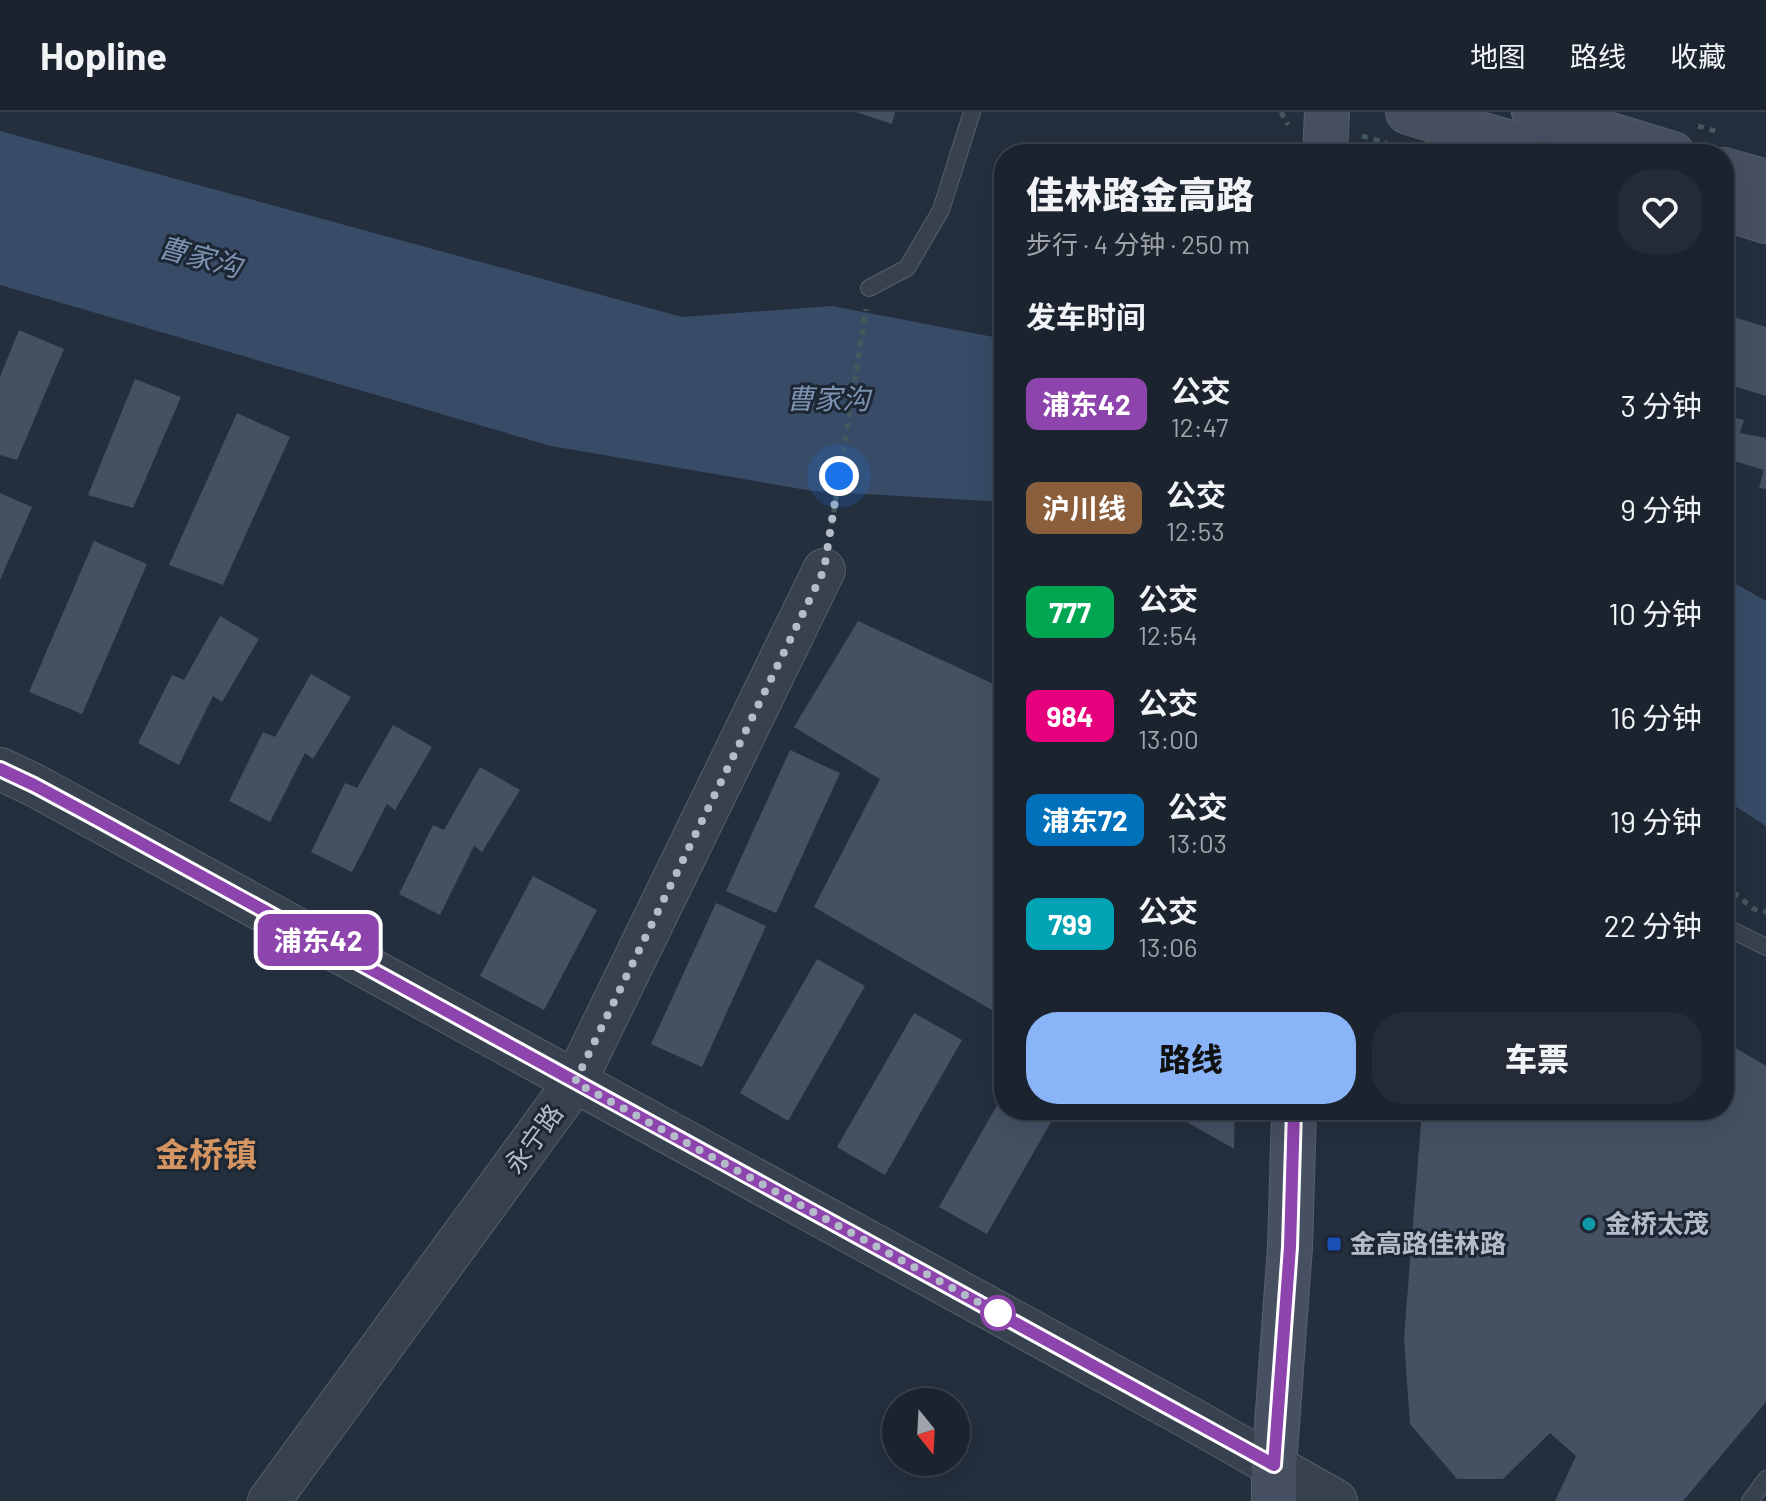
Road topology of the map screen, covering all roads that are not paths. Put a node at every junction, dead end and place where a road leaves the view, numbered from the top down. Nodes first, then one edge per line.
1 (972, 112) edge
2 (1327, 112) edge
3 (1534, 112) edge
4 (1397, 128) edge
5 (1684, 140) edge
6 (1325, 144) edge
7 (1489, 144) edge
8 (1734, 159) edge
9 (1766, 182) edge
10 (1734, 211) edge
11 (1766, 221) edge
12 (869, 288) road end
13 (824, 570) road end
14 (0, 769) edge
15 (1734, 931) edge
16 (1766, 947) edge
17 (575, 1082) junction
18 (1294, 1120) edge
19 (1766, 1479) edge
20 (1274, 1483) edge
21 (269, 1501) edge
22 (1336, 1501) edge
23 (1750, 1501) edge

1 - 12 lane
2 - 6 main road
3 - 5 main road
4 - 7 main road
8 - 9 main road
10 - 11 main road
13 - 17 street, 永宁路
14 - 17 street
15 - 16 lane
17 - 20 street
17 - 21 street, 永宁路
18 - 20 main road
19 - 23 lane
20 - 22 street

